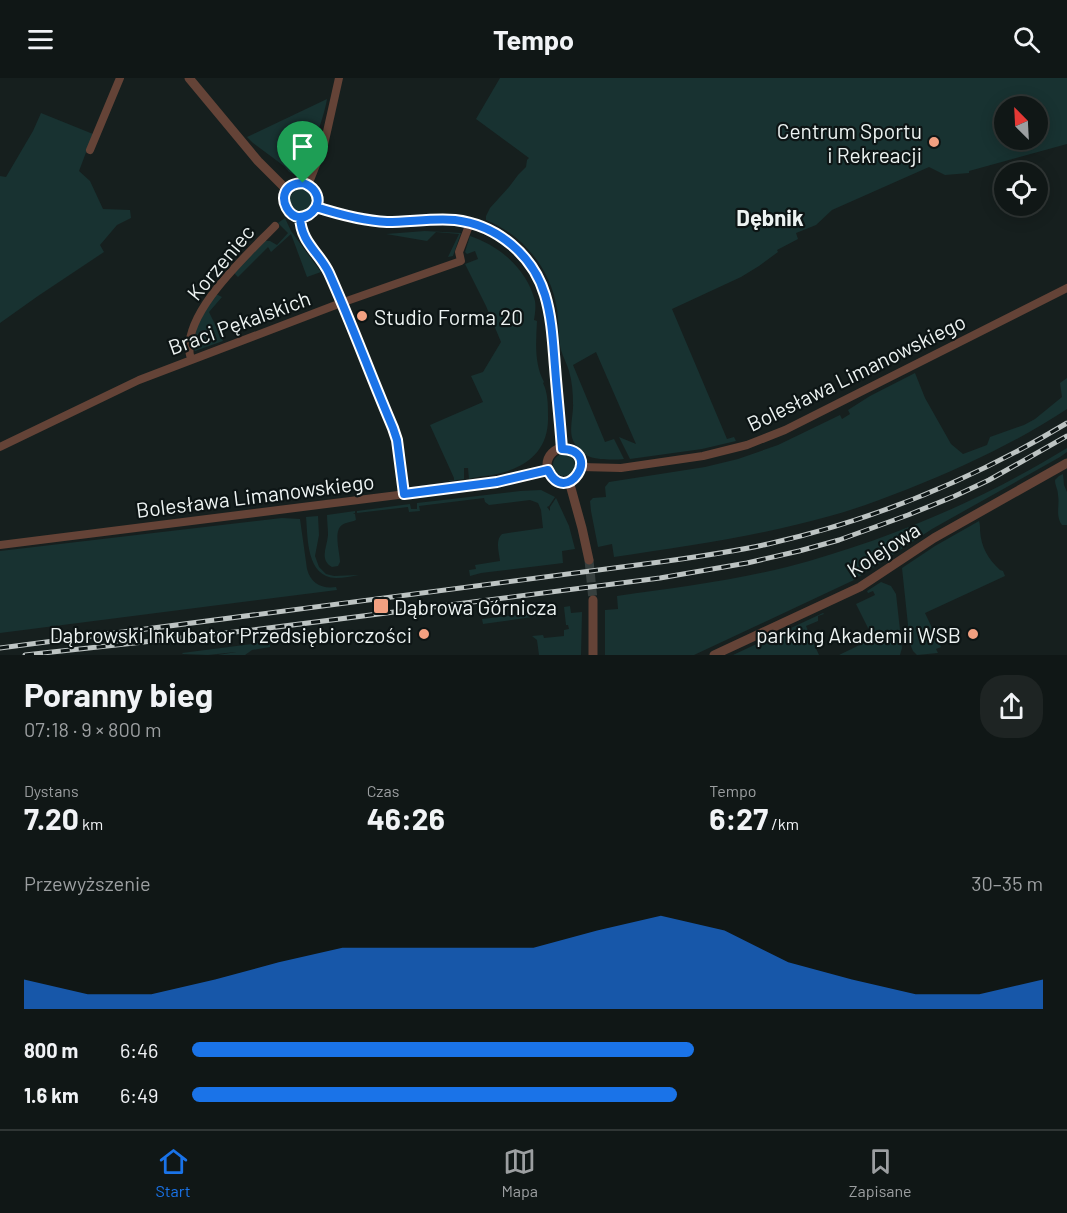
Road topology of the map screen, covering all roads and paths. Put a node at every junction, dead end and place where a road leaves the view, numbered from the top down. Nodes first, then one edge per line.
1 (120, 78) edge
2 (189, 78) edge
3 (339, 78) edge
4 (90, 150) dead end
5 (308, 185) junction
6 (287, 190) junction
7 (316, 207) junction
8 (300, 217) junction
9 (470, 223) junction
10 (275, 225) dead end
11 (1067, 288) edge
12 (341, 303) junction
13 (191, 359) junction
14 (0, 447) edge
15 (562, 449) junction
16 (1067, 463) edge
17 (581, 467) junction
18 (548, 470) junction
19 (569, 481) junction
20 (404, 494) junction
21 (0, 545) edge
22 (589, 560) tunnel mouth
23 (593, 600) tunnel mouth
24 (593, 655) edge
25 (714, 655) edge

1 - 4 street
2 - 6 street
3 - 5 street
5 - 6 street
5 - 7 street
6 - 8 street
7 - 8 street
7 - 9 street
8 - 12 street
9 - 12 street, Braci Pękalskich
9 - 15 street
10 - 13 street, Korzeniec
11 - 17 street, Bolesława Limanowskiego
12 - 13 street, Braci Pękalskich
12 - 20 street
13 - 14 street, Braci Pękalskich
15 - 17 street
15 - 18 street
16 - 25 street, Kolejowa
17 - 19 street
18 - 19 street
18 - 20 street, Bolesława Limanowskiego
19 - 22 street
20 - 21 street, Bolesława Limanowskiego
23 - 24 street

